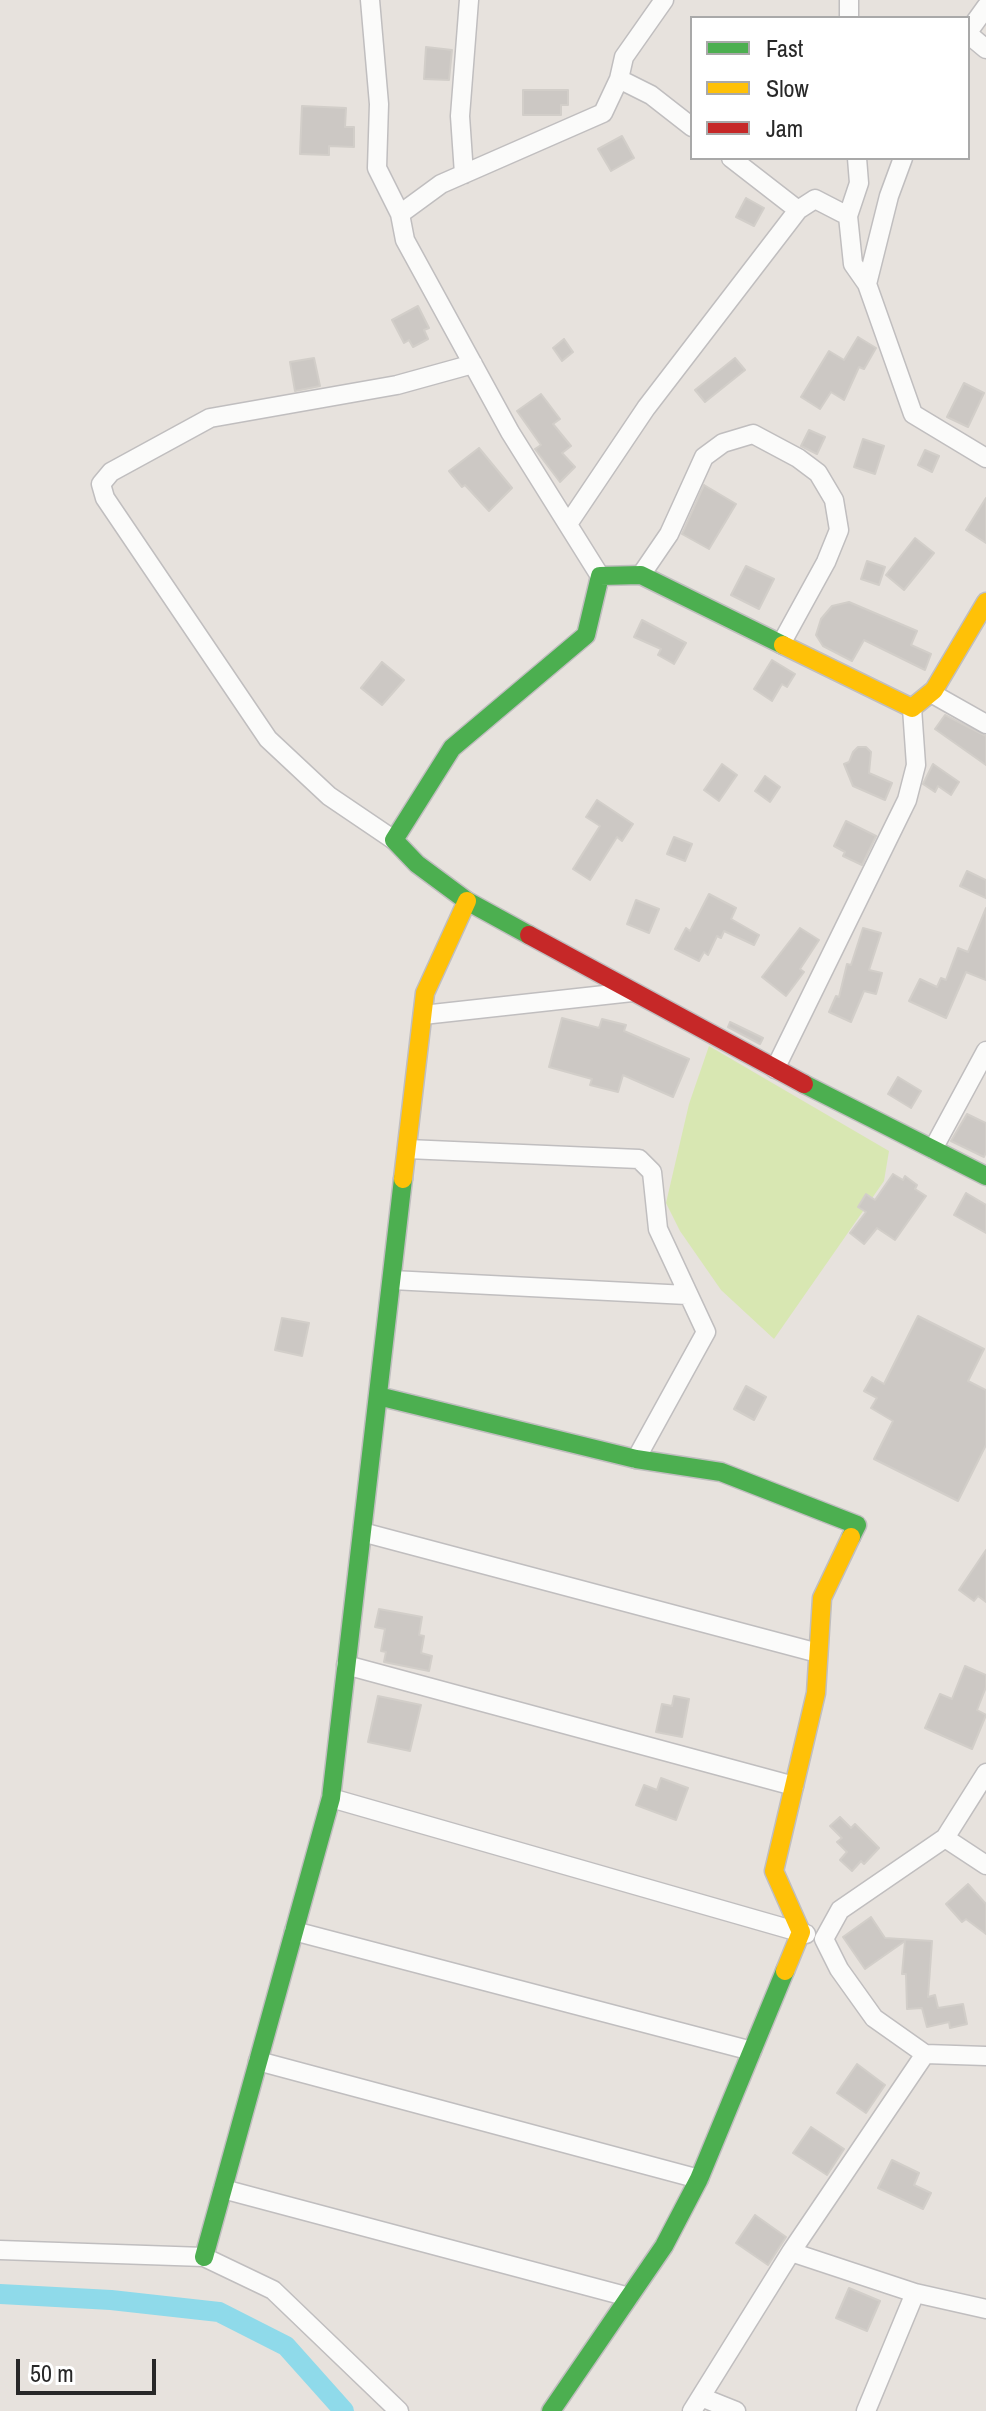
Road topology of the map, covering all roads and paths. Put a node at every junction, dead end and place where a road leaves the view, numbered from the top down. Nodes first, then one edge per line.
1 (370, 0) edge
2 (469, 0) edge
3 (664, 0) edge
4 (986, 7) edge
5 (970, 30) edge
6 (970, 35) edge
7 (986, 49) edge
8 (619, 79) junction
9 (690, 125) edge
10 (734, 160) edge
11 (857, 160) edge
12 (902, 160) edge
13 (464, 174) junction
14 (798, 210) junction
15 (400, 214) junction
16 (848, 216) junction
17 (867, 284) junction
18 (473, 364) junction
19 (986, 458) edge
20 (568, 524) junction
21 (641, 575) junction
22 (600, 576) junction
23 (986, 602) edge
24 (781, 644) junction
25 (931, 693) junction
26 (912, 708) junction
27 (986, 724) edge
28 (394, 840) junction
29 (467, 901) junction
30 (632, 992) junction
31 (423, 1015) junction
32 (986, 1051) edge
33 (775, 1069) junction
34 (407, 1149) junction
35 (933, 1149) junction
36 (986, 1176) edge
37 (392, 1280) junction
38 (687, 1295) junction
39 (378, 1396) junction
40 (636, 1459) junction
41 (362, 1532) junction
42 (818, 1653) junction
43 (346, 1665) junction
44 (986, 1773) edge
45 (794, 1786) junction
46 (331, 1798) junction
47 (945, 1838) junction
48 (986, 1865) edge
49 (294, 1931) junction
50 (801, 1932) junction
51 (824, 1939) junction
52 (752, 2051) junction
53 (925, 2054) junction
54 (986, 2056) edge
55 (258, 2061) junction
56 (699, 2179) junction
57 (223, 2189) junction
58 (0, 2250) edge
59 (791, 2252) junction
60 (204, 2257) junction
61 (915, 2293) junction
62 (629, 2297) junction
63 (986, 2309) edge
64 (696, 2404) edge
65 (399, 2411) edge
66 (551, 2411) edge
67 (736, 2411) edge
68 (866, 2411) edge

1 - 15 street
2 - 13 street
3 - 8 street
4 - 5 street
6 - 7 street
8 - 9 street
8 - 13 street
10 - 14 street
11 - 16 street
12 - 17 street
13 - 15 street
14 - 16 street
14 - 20 street
15 - 18 street
16 - 17 street
17 - 19 street
18 - 20 street
18 - 28 street
20 - 22 street
21 - 22 street
21 - 24 street
21 - 24 street
22 - 28 street
23 - 25 street
24 - 26 street
25 - 26 street
25 - 27 street
26 - 33 street
28 - 29 street
29 - 30 street
29 - 31 street
30 - 31 street
30 - 33 street
31 - 34 street
32 - 35 street
33 - 35 street
34 - 37 street
34 - 38 street
35 - 36 street
37 - 38 street
37 - 39 street
38 - 40 street
39 - 40 street
39 - 41 street
40 - 42 street
41 - 42 street
41 - 43 street
42 - 45 street
43 - 45 street
43 - 46 street
44 - 47 street
45 - 50 street
46 - 49 street
46 - 50 street
47 - 48 street
47 - 51 street
49 - 52 street
49 - 55 street
50 - 51 street
50 - 52 street
51 - 53 street
52 - 56 street
53 - 54 street
53 - 59 street
55 - 56 street
55 - 57 street
56 - 62 street
57 - 60 street
57 - 62 street
58 - 60 street
59 - 61 street
59 - 64 street
60 - 65 street
61 - 63 street
61 - 68 street
62 - 66 street
64 - 67 street

